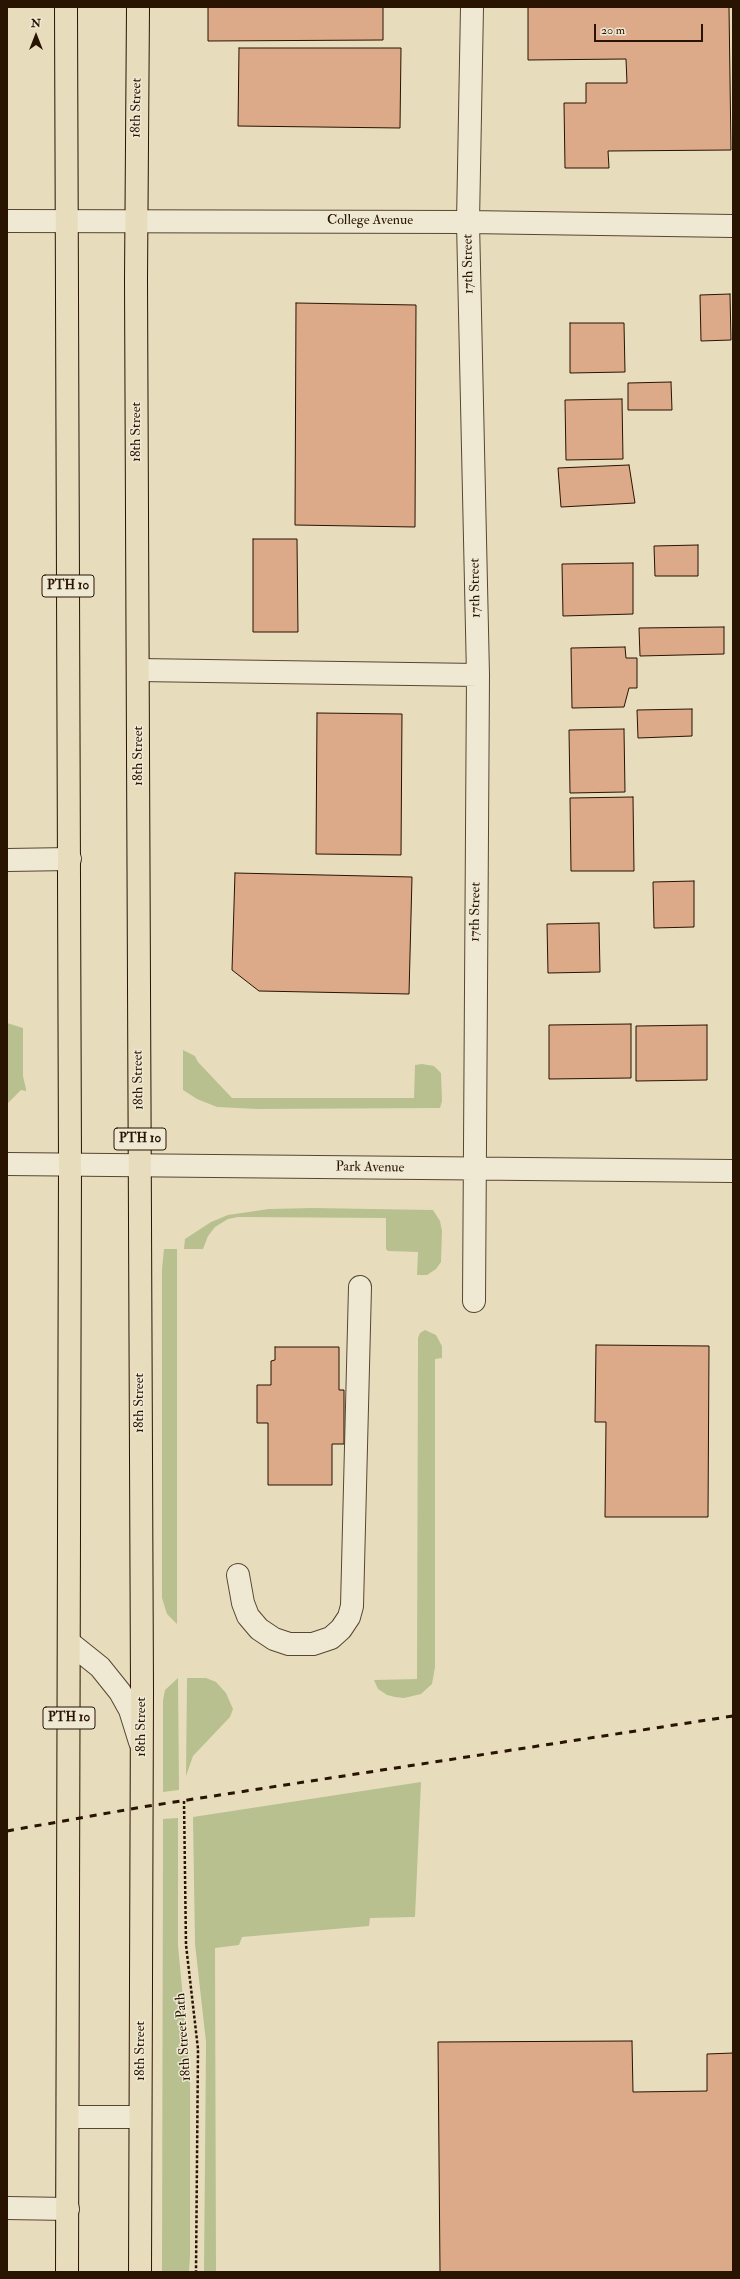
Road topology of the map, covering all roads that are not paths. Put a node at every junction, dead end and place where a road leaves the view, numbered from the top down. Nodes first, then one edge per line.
1 (66, 7) edge
2 (138, 7) edge
3 (472, 7) edge
4 (7, 221) edge
5 (67, 221) junction
6 (136, 221) junction
7 (468, 222) junction
8 (733, 226) edge
9 (138, 670) junction
10 (478, 675) junction
11 (70, 859) junction
12 (7, 860) edge
13 (7, 1164) edge
14 (70, 1164) junction
15 (140, 1165) junction
16 (474, 1169) junction
17 (733, 1171) edge
18 (360, 1287) dead end
19 (474, 1301) dead end
20 (238, 1575) dead end
21 (70, 1643) junction
22 (142, 1747) junction
23 (68, 2117) junction
24 (140, 2117) junction
25 (7, 2208) edge
26 (68, 2209) junction
27 (67, 2272) edge
28 (140, 2272) edge

1 - 5 main road, PTH 10
2 - 6 main road, 18th Street / PTH 10
3 - 7 street, 17th Street
4 - 5 street, College Avenue
5 - 6 street, College Avenue
5 - 11 main road, PTH 10
6 - 7 street, College Avenue
6 - 9 main road, 18th Street / PTH 10
7 - 8 street, College Avenue
7 - 10 street, 17th Street
9 - 10 street
9 - 15 main road, 18th Street / PTH 10
10 - 16 street, 17th Street
11 - 12 street
11 - 14 main road, PTH 10
13 - 14 street, Park Avenue
14 - 15 street, Park Avenue
14 - 21 main road, PTH 10
15 - 16 street, Park Avenue
15 - 22 main road, 18th Street / PTH 10
16 - 17 street, Park Avenue
16 - 19 street, 17th Street
18 - 20 street
21 - 22 street
21 - 23 main road, PTH 10
22 - 24 main road, 18th Street / PTH 10
23 - 24 street
23 - 26 main road, PTH 10
24 - 28 main road, 18th Street / PTH 10
25 - 26 street
26 - 27 main road, PTH 10

